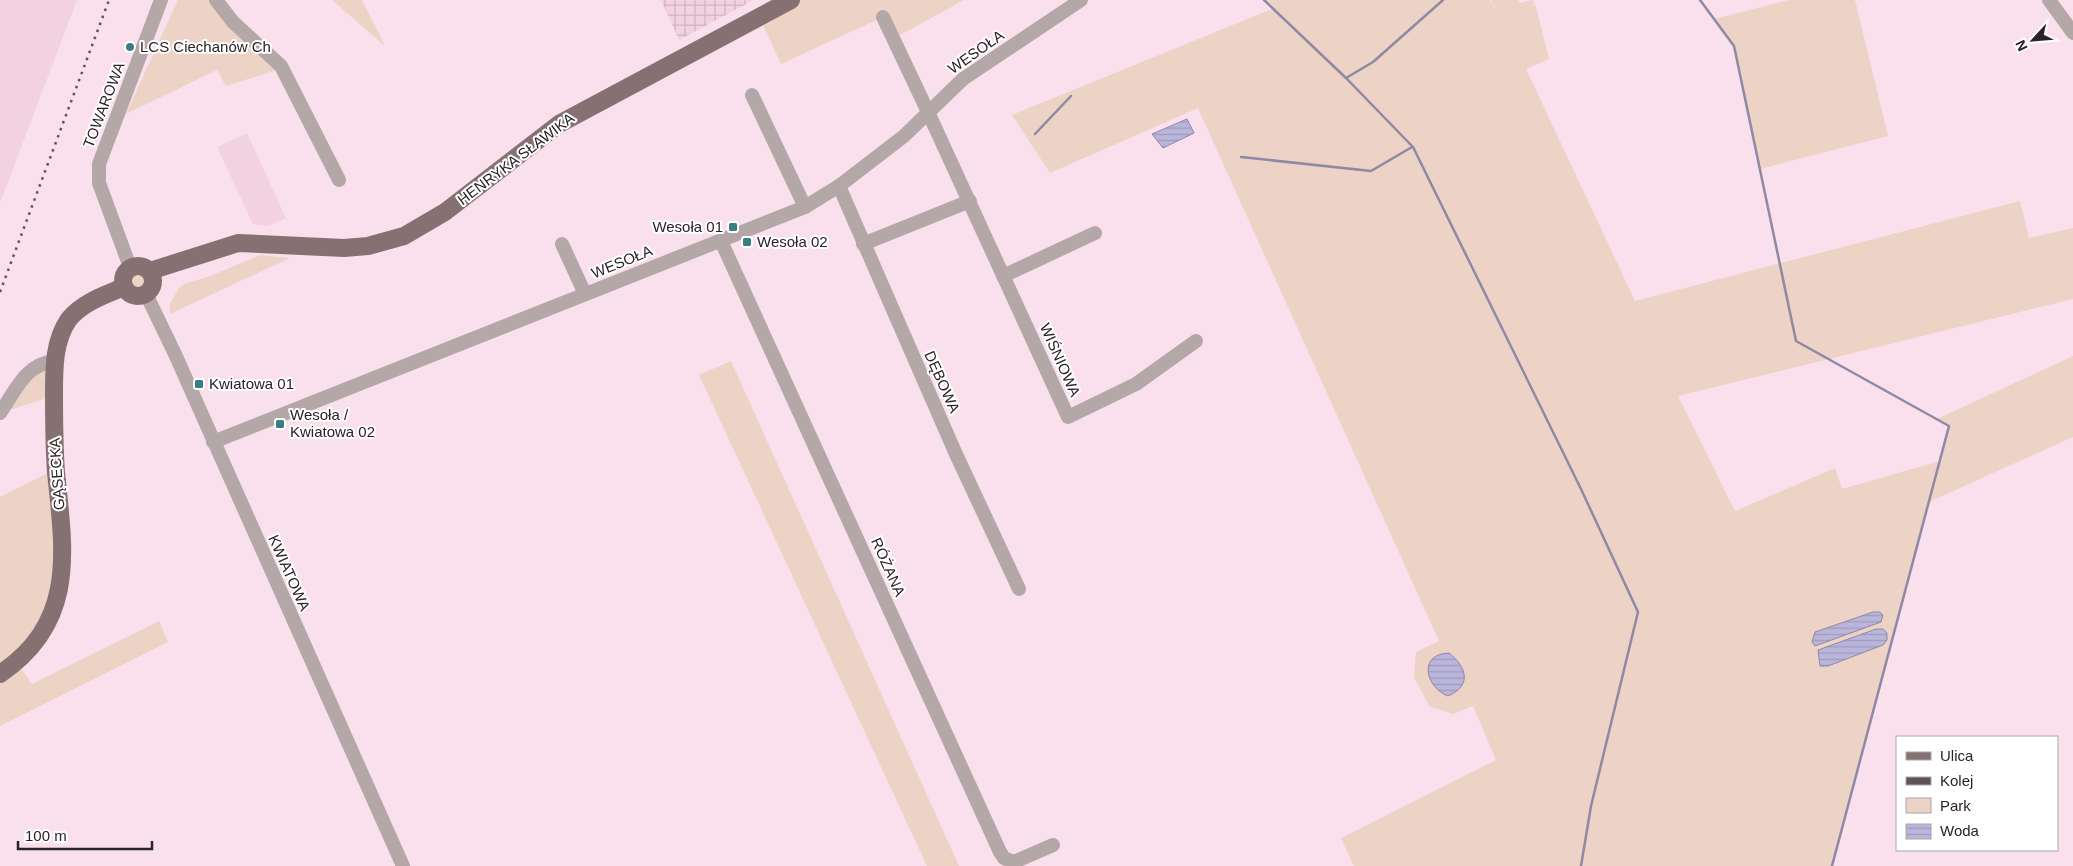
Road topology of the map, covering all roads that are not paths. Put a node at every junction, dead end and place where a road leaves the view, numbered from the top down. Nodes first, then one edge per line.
1 (160, 0) edge
2 (216, 0) edge
3 (791, 0) edge
4 (1081, 0) edge
5 (2049, 0) edge
6 (883, 17) dead end
7 (2073, 32) edge
8 (752, 95) dead end
9 (928, 112) junction
10 (339, 180) dead end
11 (839, 186) junction
12 (970, 202) junction
13 (805, 206) junction
14 (1095, 233) dead end
15 (721, 241) junction
16 (562, 244) dead end
17 (863, 244) junction
18 (130, 267) junction
19 (1003, 276) junction
20 (150, 282) junction
21 (124, 287) junction
22 (585, 294) junction
23 (1196, 341) dead end
24 (55, 362) junction
25 (0, 413) edge
26 (213, 442) junction
27 (1019, 589) dead end
28 (0, 674) edge
29 (1053, 845) dead end
30 (403, 866) edge

1 - 18 street, TOWAROWA
2 - 10 street
3 - 20 main road, HENRYKA SŁAWIKA
4 - 9 street, WESOŁA
5 - 7 street
6 - 9 street, WIŚNIOWA
8 - 13 street
9 - 11 street, WESOŁA
9 - 12 street, WIŚNIOWA
11 - 13 street, WESOŁA
11 - 17 street, DĘBOWA
12 - 17 street
12 - 19 street, WIŚNIOWA
13 - 15 street, WESOŁA
14 - 19 street
15 - 22 street, WESOŁA
15 - 29 street, RÓŻANA
16 - 22 street
17 - 27 street, DĘBOWA
18 - 20 main road
18 - 21 main road
19 - 23 street, WIŚNIOWA
20 - 21 main road
20 - 26 street, KWIATOWA
21 - 24 main road, GĄSECKA
22 - 26 street, WESOŁA
24 - 25 street
24 - 28 main road, GĄSECKA
26 - 30 street, KWIATOWA

